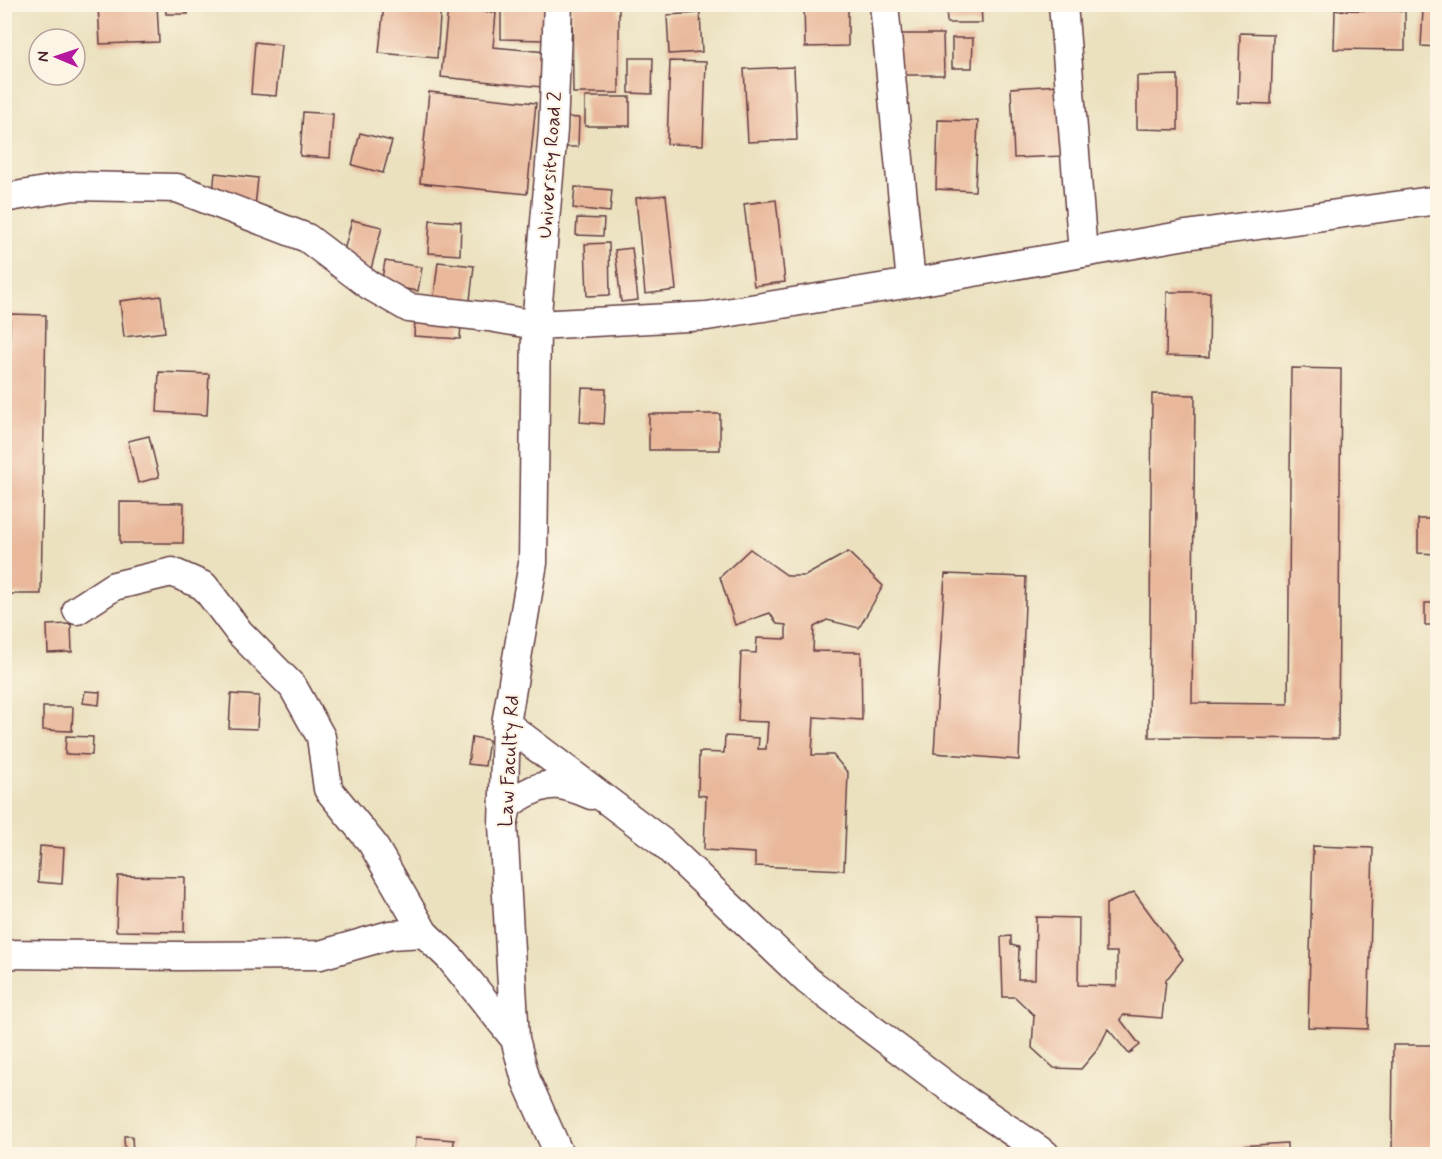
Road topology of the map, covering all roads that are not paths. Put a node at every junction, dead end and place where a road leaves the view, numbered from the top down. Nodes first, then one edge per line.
1 (558, 4) edge
2 (884, 4) edge
3 (1063, 4) edge
4 (4, 198) edge
5 (1437, 200) edge
6 (1083, 253) junction
7 (910, 283) junction
8 (536, 325) junction
9 (77, 610) dead end
10 (506, 724) junction
11 (609, 802) junction
12 (503, 825) junction
13 (423, 933) junction
14 (8, 959) edge
15 (515, 1039) junction
16 (559, 1155) edge
17 (1045, 1155) edge

1 - 8 street, University Road 2
2 - 7 street
3 - 6 street
4 - 8 street
5 - 6 street
6 - 7 street
7 - 8 street
8 - 10 street, Law Faculty Rd
9 - 13 street
10 - 11 street
10 - 12 street, Law Faculty Rd
11 - 12 street
11 - 17 street
12 - 15 street, Law Faculty Rd
13 - 14 street
13 - 15 street
15 - 16 street, Law Faculty Rd

